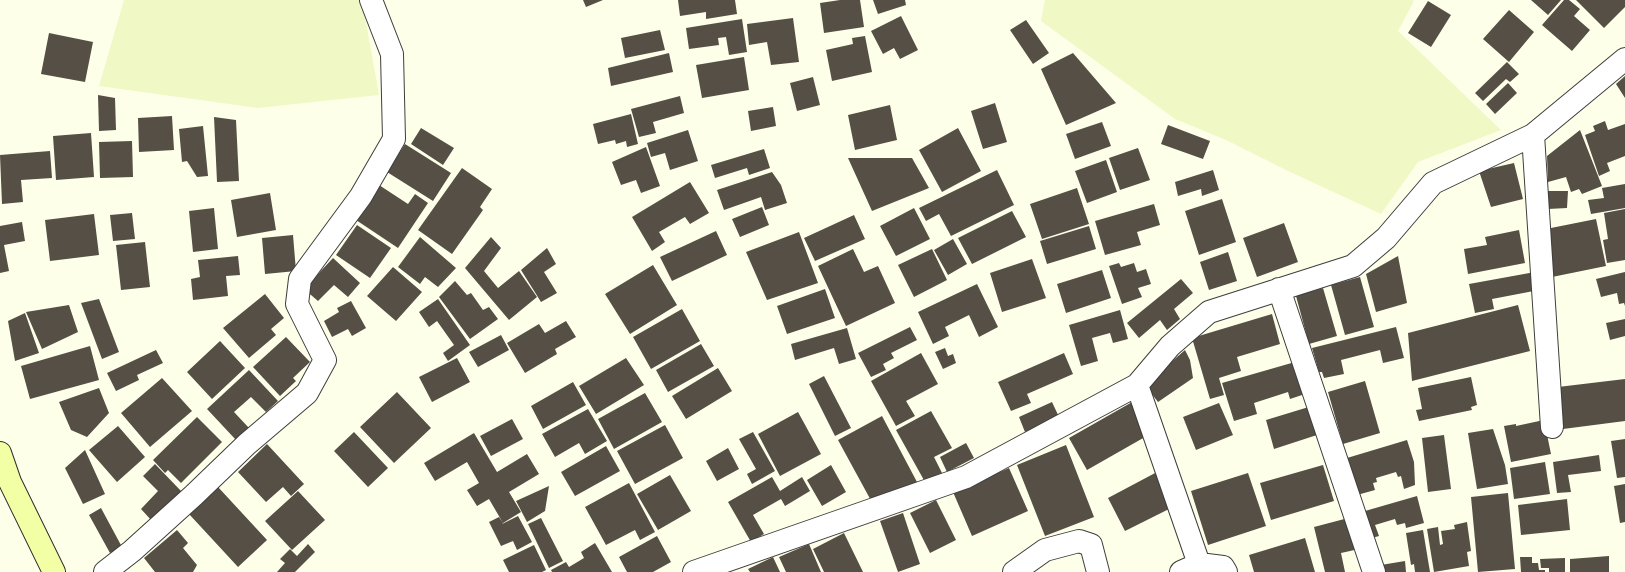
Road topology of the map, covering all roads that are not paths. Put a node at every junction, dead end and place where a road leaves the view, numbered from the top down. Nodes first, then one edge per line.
1 (371, 0) edge
2 (1625, 59) edge
3 (1533, 135) junction
4 (1279, 289) junction
5 (1137, 385) junction
6 (1552, 428) dead end
7 (0, 453) edge
8 (1190, 568) edge
9 (54, 572) edge
10 (105, 572) edge
11 (694, 572) edge
12 (1014, 572) edge
13 (1098, 572) edge
14 (1226, 572) edge
15 (1374, 572) edge

1 - 10 street
2 - 3 street
3 - 4 street
3 - 6 street
4 - 5 street
4 - 15 street
5 - 8 street
5 - 11 street
7 - 9 main road
8 - 14 street
12 - 13 street

